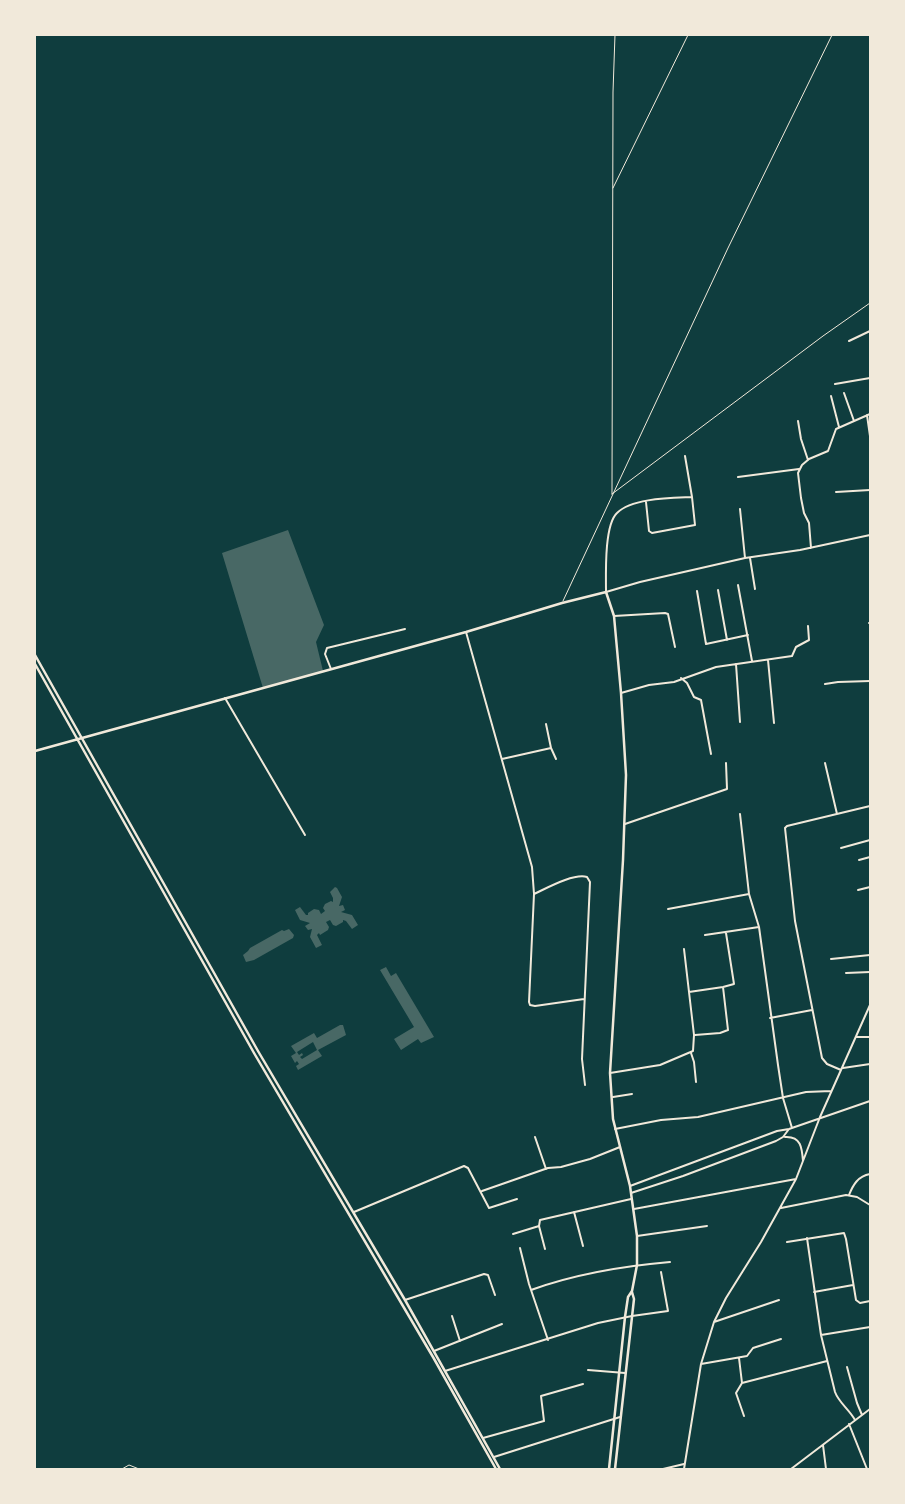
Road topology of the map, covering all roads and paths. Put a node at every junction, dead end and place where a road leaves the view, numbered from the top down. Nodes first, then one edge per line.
1 (615, 35) edge
2 (688, 35) edge
3 (832, 35) edge
4 (613, 188) junction
5 (870, 303) edge
6 (870, 331) edge
7 (849, 341) dead end
8 (870, 378) edge
9 (835, 384) dead end
10 (844, 393) dead end
11 (831, 396) dead end
12 (868, 414) edge
13 (798, 421) dead end
14 (854, 421) junction
15 (839, 427) junction
16 (870, 436) edge
17 (685, 456) dead end
18 (808, 460) junction
19 (799, 469) junction
20 (738, 477) dead end
21 (870, 490) edge
22 (836, 492) dead end
23 (612, 495) junction
24 (692, 497) junction
25 (646, 501) junction
26 (740, 509) dead end
27 (870, 535) edge
28 (811, 548) junction
29 (745, 558) junction
30 (750, 558) junction
31 (738, 585) dead end
32 (756, 589) dead end
33 (718, 590) dead end
34 (697, 591) dead end
35 (606, 592) junction
36 (562, 603) junction
37 (614, 616) junction
38 (808, 626) dead end
39 (405, 629) dead end
40 (466, 632) junction
41 (748, 635) junction
42 (727, 640) junction
43 (676, 647) dead end
44 (35, 655) edge
45 (768, 660) junction
46 (752, 661) junction
47 (35, 664) edge
48 (736, 664) junction
49 (330, 669) junction
50 (682, 678) junction
51 (870, 681) edge
52 (824, 684) dead end
53 (621, 693) junction
54 (225, 698) junction
55 (740, 722) dead end
56 (546, 724) dead end
57 (774, 724) dead end
58 (80, 739) junction
59 (551, 748) junction
60 (35, 751) edge
61 (711, 754) dead end
62 (556, 759) dead end
63 (502, 760) junction
64 (726, 763) dead end
65 (826, 763) dead end
66 (870, 806) edge
67 (740, 814) dead end
68 (837, 814) junction
69 (624, 824) junction
70 (305, 835) dead end
71 (870, 840) edge
72 (842, 848) dead end
73 (870, 857) edge
74 (859, 860) dead end
75 (870, 887) edge
76 (858, 890) dead end
77 (534, 894) junction
78 (749, 894) junction
79 (668, 910) dead end
80 (758, 927) junction
81 (726, 933) junction
82 (705, 935) dead end
83 (684, 950) dead end
84 (870, 955) edge
85 (831, 958) dead end
86 (870, 972) edge
87 (846, 973) dead end
88 (723, 987) junction
89 (689, 992) junction
90 (584, 999) junction
91 (870, 1005) edge
92 (812, 1010) junction
93 (770, 1018) junction
94 (694, 1036) junction
95 (856, 1037) junction
96 (870, 1037) edge
97 (691, 1053) junction
98 (870, 1064) edge
99 (841, 1069) junction
100 (610, 1073) junction
101 (696, 1082) dead end
102 (585, 1085) dead end
103 (832, 1091) junction
104 (632, 1094) dead end
105 (611, 1098) junction
106 (783, 1098) junction
107 (870, 1100) edge
108 (820, 1117) junction
109 (615, 1129) junction
110 (790, 1129) junction
111 (535, 1137) dead end
112 (783, 1137) junction
113 (620, 1147) junction
114 (803, 1163) junction
115 (546, 1169) junction
116 (870, 1174) edge
117 (796, 1179) junction
118 (630, 1186) junction
119 (482, 1191) junction
120 (631, 1193) junction
121 (849, 1195) junction
122 (517, 1199) dead end
123 (632, 1199) junction
124 (870, 1205) edge
125 (781, 1208) junction
126 (634, 1209) junction
127 (574, 1212) junction
128 (352, 1213) junction
129 (539, 1226) junction
130 (707, 1226) dead end
131 (513, 1234) dead end
132 (637, 1236) junction
133 (807, 1238) junction
134 (787, 1242) dead end
135 (583, 1246) dead end
136 (520, 1248) dead end
137 (545, 1249) dead end
138 (670, 1262) dead end
139 (637, 1265) junction
140 (661, 1272) dead end
141 (853, 1285) junction
142 (530, 1290) junction
143 (632, 1291) junction
144 (813, 1292) junction
145 (495, 1295) dead end
146 (405, 1300) junction
147 (779, 1300) dead end
148 (870, 1301) edge
149 (452, 1316) dead end
150 (632, 1316) junction
151 (625, 1317) junction
152 (714, 1322) junction
153 (502, 1324) dead end
154 (870, 1327) edge
155 (821, 1335) junction
156 (781, 1339) dead end
157 (460, 1340) junction
158 (548, 1340) junction
159 (434, 1351) junction
160 (739, 1358) junction
161 (827, 1361) junction
162 (701, 1364) junction
163 (847, 1367) dead end
164 (588, 1370) dead end
165 (445, 1371) junction
166 (619, 1373) junction
167 (625, 1373) junction
168 (742, 1383) junction
169 (583, 1384) dead end
170 (870, 1410) edge
171 (862, 1415) junction
172 (744, 1416) dead end
173 (620, 1417) junction
174 (614, 1419) junction
175 (855, 1420) junction
176 (849, 1424) junction
177 (483, 1438) junction
178 (823, 1445) junction
179 (494, 1457) junction
180 (684, 1464) junction
181 (122, 1469) edge
182 (139, 1469) edge
183 (496, 1469) edge
184 (500, 1469) edge
185 (609, 1469) edge
186 (615, 1469) edge
187 (663, 1469) edge
188 (684, 1469) edge
189 (791, 1469) edge
190 (826, 1469) edge
191 (867, 1469) edge

1 - 4 lane
2 - 4 lane
3 - 23 lane
4 - 23 lane
5 - 23 lane
6 - 7 street
8 - 9 street
10 - 14 street
11 - 15 street
12 - 14 street
12 - 16 street
13 - 18 street
14 - 15 street
15 - 18 street
17 - 24 street
18 - 19 street
19 - 20 street
19 - 28 street
21 - 22 street
23 - 36 lane
24 - 25 street
24 - 25 street
25 - 35 street
26 - 29 street
27 - 28 street
28 - 30 street
29 - 30 street
29 - 35 street
30 - 32 street
31 - 41 street
33 - 42 street
34 - 42 street
35 - 36 street
35 - 37 street
36 - 40 street
37 - 43 street
37 - 53 street
38 - 45 street
39 - 49 street
40 - 49 street
40 - 63 street
41 - 42 street
41 - 46 street
44 - 58 street
45 - 46 street
45 - 57 street
46 - 48 street
47 - 58 street
48 - 50 street
48 - 55 street
49 - 54 street
50 - 53 street
50 - 61 street
51 - 52 street
53 - 69 street
54 - 58 street
54 - 70 street
56 - 59 street
58 - 60 street
58 - 128 street
58 - 183 street
59 - 62 street
59 - 63 street
63 - 77 street
64 - 69 street
65 - 68 street
66 - 68 street
67 - 78 street
68 - 92 street
69 - 100 street
71 - 72 street
73 - 74 street
75 - 76 street
77 - 90 street
77 - 90 street
78 - 79 street
78 - 80 street
80 - 81 street
80 - 93 street
81 - 82 street
81 - 88 street
83 - 89 street
84 - 85 street
86 - 87 street
88 - 89 street
88 - 94 street
89 - 94 street
90 - 102 street
91 - 95 street
92 - 93 street
92 - 99 street
93 - 106 street
94 - 97 street
95 - 96 street
95 - 99 street
97 - 100 street
97 - 101 street
98 - 99 street
99 - 103 street
100 - 105 street
103 - 106 street
103 - 108 street
104 - 105 street
105 - 109 street
106 - 109 street
106 - 110 street
107 - 108 street
108 - 110 street
108 - 114 street
109 - 113 street
110 - 112 street
110 - 118 street
111 - 115 street
112 - 114 street
112 - 120 street
113 - 115 street
113 - 118 street
114 - 117 street
115 - 119 street
116 - 121 street
117 - 125 street
117 - 126 street
118 - 120 street
119 - 122 street
119 - 128 street
120 - 123 street
121 - 124 street
121 - 125 street
123 - 126 street
123 - 127 street
125 - 152 street
126 - 132 street
127 - 129 street
127 - 135 street
128 - 146 street
129 - 131 street
129 - 137 street
130 - 132 street
132 - 139 street
133 - 134 street
133 - 141 street
133 - 144 street
136 - 142 street
138 - 139 street
139 - 142 street
139 - 143 street
140 - 150 street
141 - 144 street
141 - 148 street
142 - 158 street
143 - 150 street
143 - 151 street
144 - 155 street
145 - 146 street
146 - 159 street
147 - 152 street
149 - 157 street
150 - 151 street
150 - 167 street
151 - 158 street
151 - 166 street
152 - 162 street
153 - 157 street
154 - 155 street
155 - 161 street
156 - 160 street
157 - 159 street
158 - 165 street
159 - 165 street
160 - 162 street
160 - 168 street
161 - 168 street
161 - 175 street
162 - 180 street
163 - 171 street
164 - 166 street
165 - 177 street
166 - 167 street
166 - 174 street
167 - 173 street
168 - 172 street
169 - 177 street
170 - 171 street
171 - 175 street
173 - 174 street
173 - 186 street
174 - 179 street
174 - 185 street
175 - 176 street
176 - 178 street
176 - 191 street
177 - 179 street
178 - 189 street
178 - 190 street
179 - 184 street
180 - 187 street
180 - 188 street
181 - 182 lane

